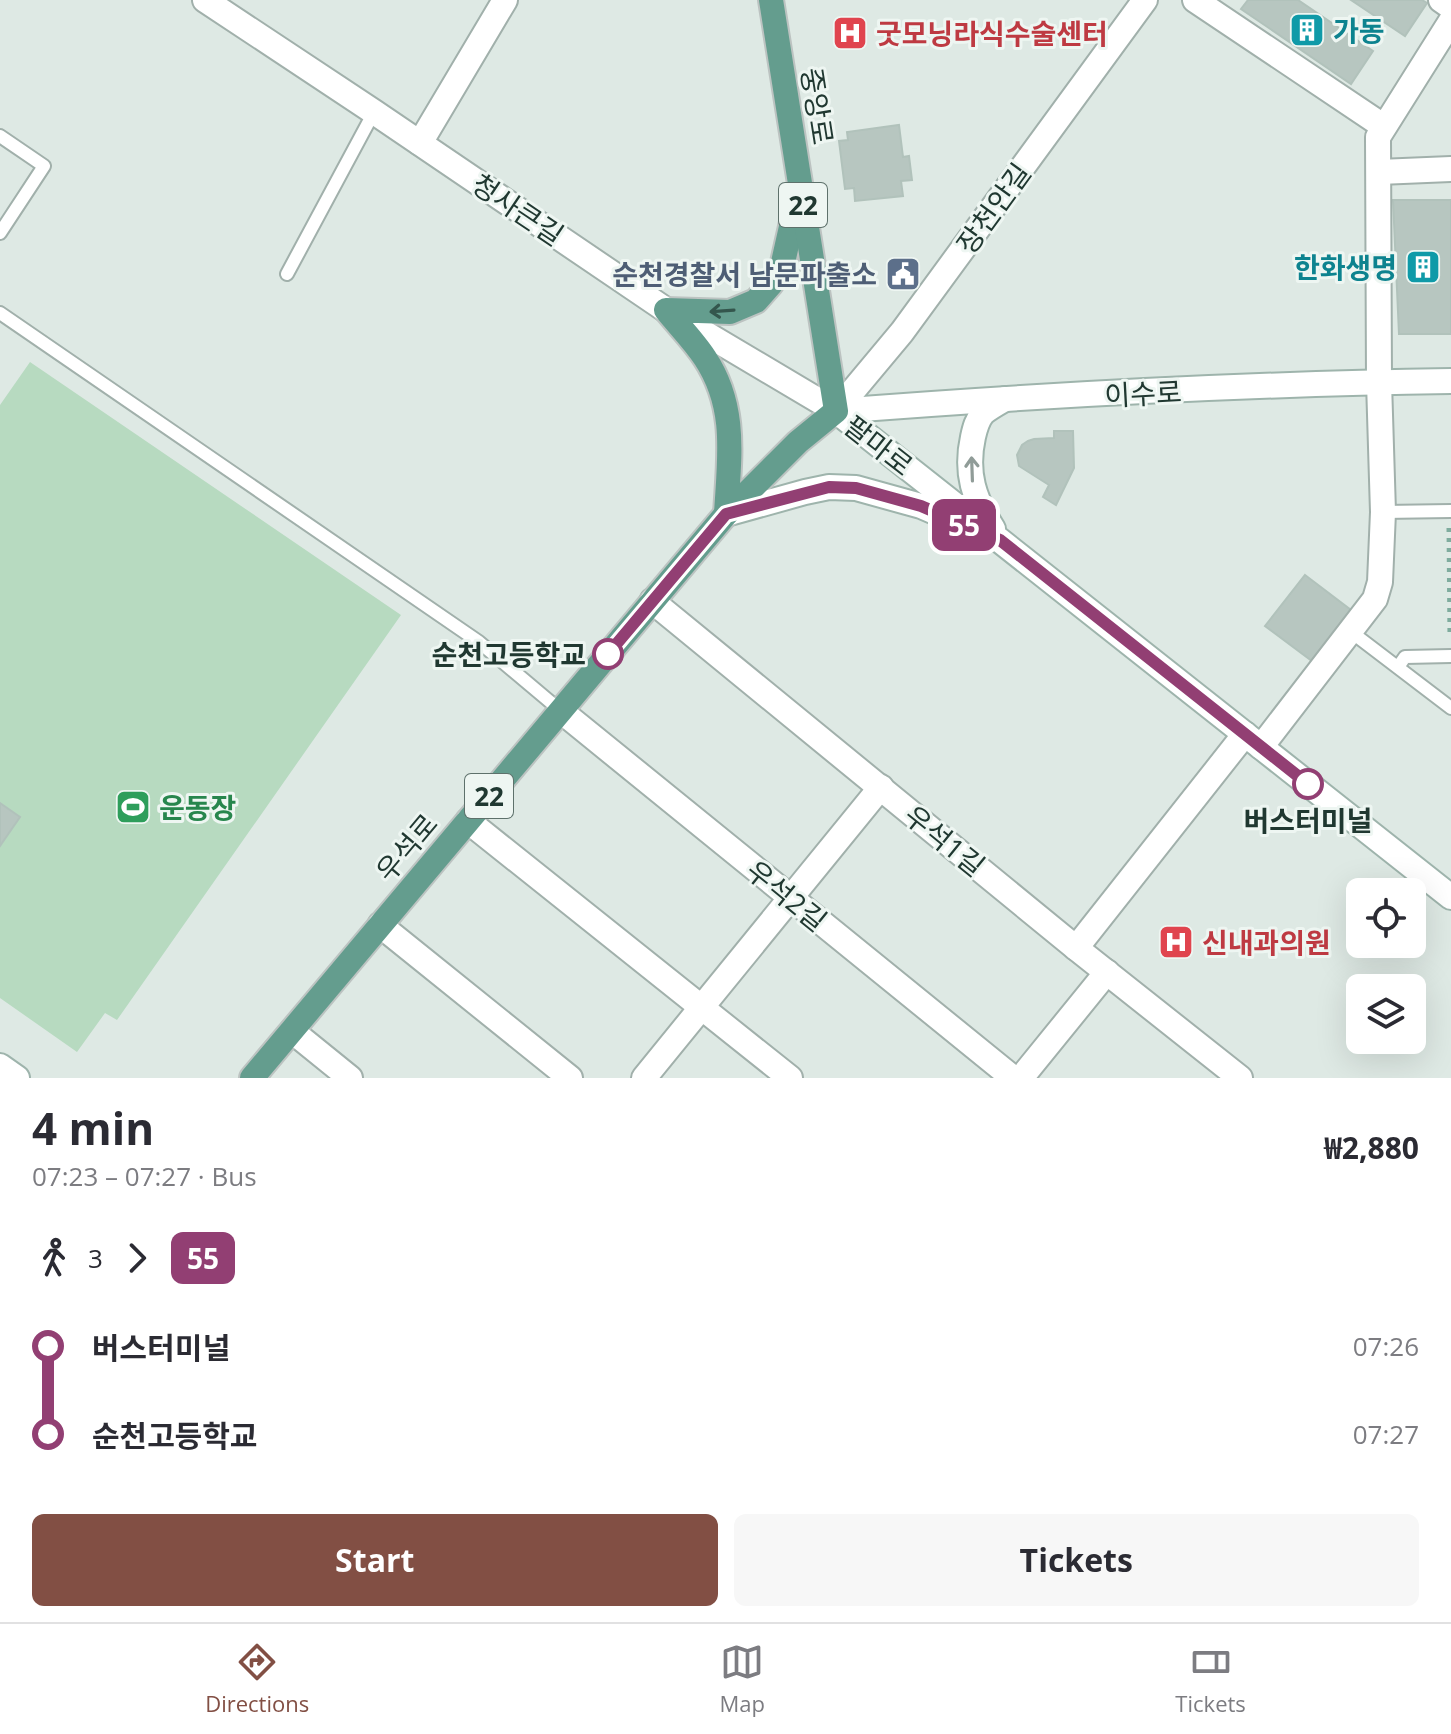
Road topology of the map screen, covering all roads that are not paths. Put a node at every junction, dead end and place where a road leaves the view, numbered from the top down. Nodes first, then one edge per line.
1 (205, 0) edge
2 (505, 0) edge
3 (771, 0) edge
4 (1145, 0) edge
5 (1195, 0) edge
6 (1441, 0) edge
7 (1451, 7) edge
8 (1451, 21) edge
9 (374, 112) junction
10 (1383, 126) junction
11 (0, 136) edge
12 (420, 143) junction
13 (1451, 169) edge
14 (1379, 172) junction
15 (800, 186) junction
16 (2, 224) edge
17 (287, 274) dead end
18 (666, 310) junction
19 (0, 313) edge
20 (1451, 381) edge
21 (1379, 382) junction
22 (1005, 399) junction
23 (836, 411) junction
24 (1450, 511) edge
25 (1383, 512) junction
26 (726, 514) junction
27 (1000, 540) junction
28 (652, 601) junction
29 (1350, 631) junction
30 (1450, 656) edge
31 (1398, 667) junction
32 (1451, 708) edge
33 (561, 711) junction
34 (1253, 740) junction
35 (881, 787) junction
36 (468, 821) junction
37 (1451, 897) edge
38 (790, 898) junction
39 (380, 925) junction
40 (1076, 948) junction
41 (1107, 972) junction
42 (702, 1007) junction
43 (292, 1031) junction
44 (0, 1066) edge
45 (17, 1078) edge
46 (252, 1078) edge
47 (350, 1078) edge
48 (570, 1078) edge
49 (644, 1078) edge
50 (790, 1078) edge
51 (1013, 1078) edge
52 (1021, 1078) edge
53 (1240, 1078) edge

1 - 9 street, 청사큰길
2 - 12 street
3 - 15 main road, 중앙로 / 22
4 - 23 street, 장천안길
5 - 10 street
6 - 7 street
8 - 10 street
9 - 12 street, 청사큰길
9 - 17 lane
10 - 14 street
11 - 16 lane
12 - 18 street, 청사큰길
13 - 14 street
14 - 21 street
15 -> 18 main road
15 - 23 main road, 중앙로 / 22
18 - 23 street, 청사큰길
18 - 26 main road
19 - 33 lane
20 - 21 street, 이수로
21 - 22 street, 이수로
21 - 25 street
22 - 23 street, 이수로
27 -> 22 street
23 - 26 main road, 우석로 / 22
23 - 27 street, 팔마로
24 - 25 lane
25 - 29 street
26 - 27 street
26 - 28 main road, 우석로 / 22
27 - 34 street, 팔마로
28 - 33 main road, 우석로 / 22
28 - 35 street, 우석1길
29 - 31 lane
29 - 34 street
30 - 31 lane
31 - 32 lane
33 - 36 main road, 우석로 / 22
33 - 38 street, 우석2길
34 - 37 street, 팔마로
34 - 40 street
35 - 38 street
35 - 40 street, 우석1길
36 - 39 main road, 우석로 / 22
36 - 42 street
38 - 42 street
38 - 51 street, 우석2길
39 - 43 main road, 우석로 / 22
39 - 48 street
40 - 41 street, 우석1길
41 - 52 street
41 - 53 street, 우석1길
42 - 49 street
42 - 50 street
43 - 46 main road, 우석로 / 22
43 - 47 street
44 - 45 street

